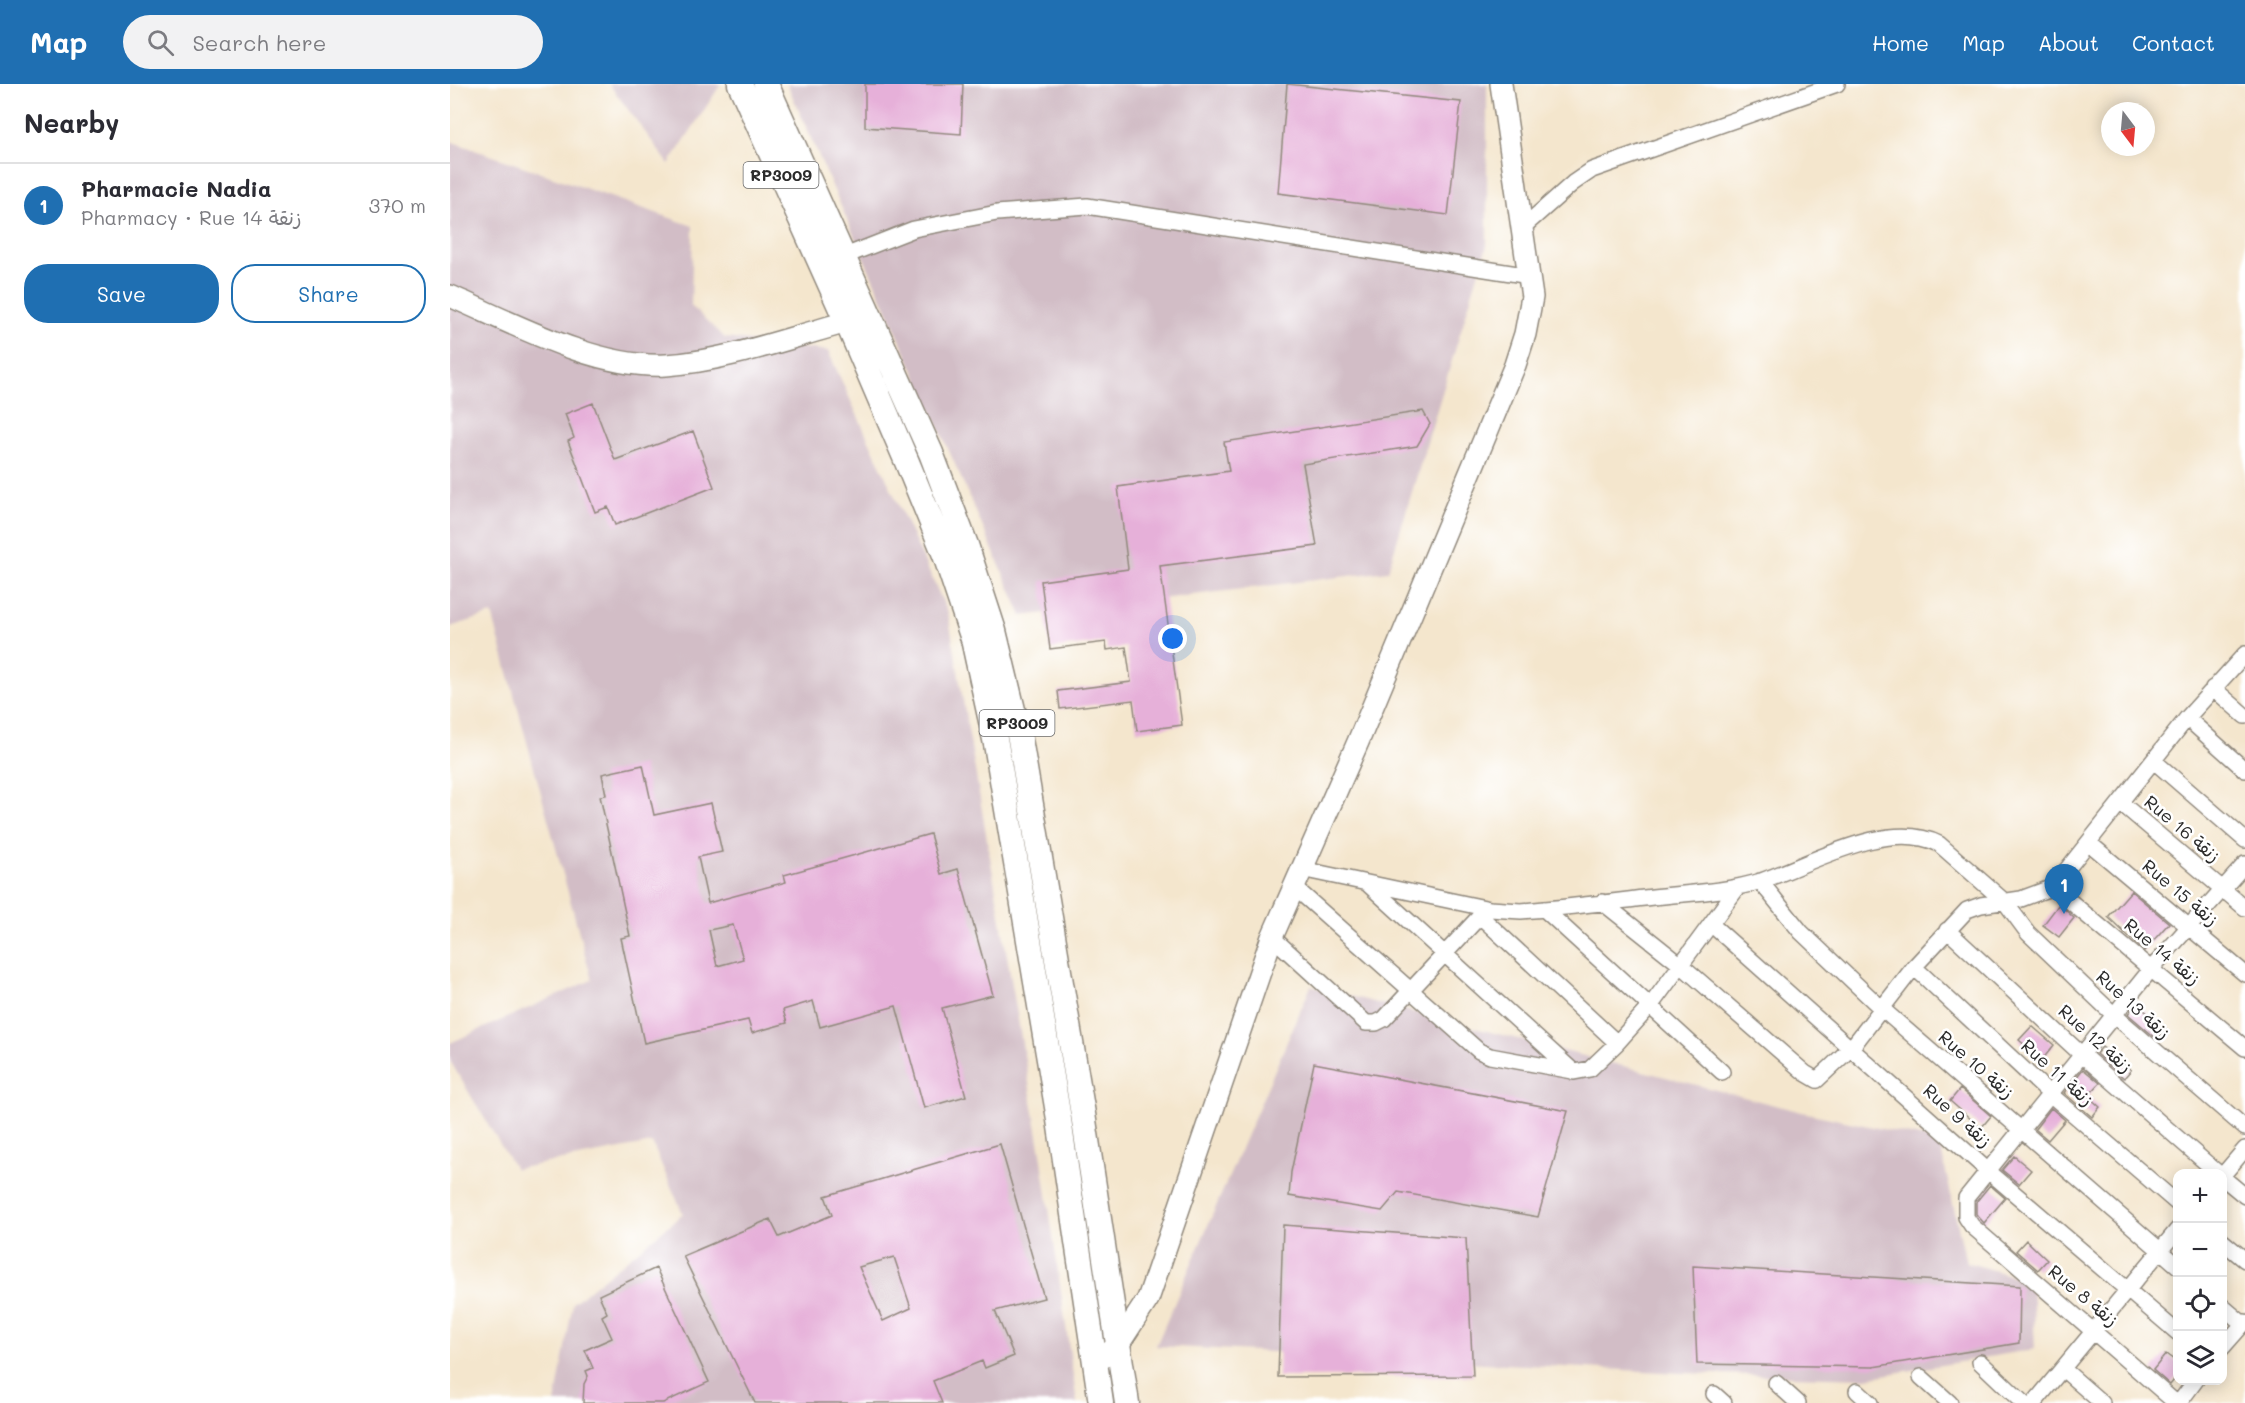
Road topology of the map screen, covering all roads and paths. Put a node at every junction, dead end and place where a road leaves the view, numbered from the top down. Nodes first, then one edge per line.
1 (740, 84) edge
2 (766, 84) edge
3 (1502, 84) edge
4 (1837, 84) edge
5 (1522, 228) junction
6 (845, 256) junction
7 (1530, 276) junction
8 (450, 296) edge
9 (848, 322) junction
10 (2245, 654) edge
11 (2213, 688) junction
12 (2245, 716) edge
13 (2187, 718) junction
14 (2154, 761) junction
15 (2245, 770) edge
16 (2121, 803) junction
17 (2245, 840) edge
18 (2089, 843) junction
19 (2245, 864) edge
20 (1297, 877) junction
21 (1760, 881) junction
22 (1370, 885) junction
23 (1738, 887) junction
24 (2052, 887) junction
25 (2222, 888) junction
26 (1602, 902) junction
27 (2005, 902) junction
28 (2245, 908) edge
29 (1544, 909) junction
30 (1485, 912) junction
31 (1712, 925) junction
32 (2189, 926) junction
33 (1947, 930) junction
34 (1272, 937) junction
35 (1445, 954) junction
36 (1681, 965) junction
37 (1914, 967) junction
38 (2152, 968) junction
39 (2245, 974) edge
40 (1408, 990) junction
41 (1651, 1005) junction
42 (1881, 1008) junction
43 (2113, 1014) junction
44 (1617, 1043) junction
45 (1852, 1047) junction
46 (2245, 1048) edge
47 (2081, 1054) junction
48 (1574, 1071) junction
49 (1722, 1072) dead end
50 (2050, 1094) junction
51 (2245, 1128) edge
52 (2020, 1129) junction
53 (2245, 1149) edge
54 (2214, 1169) edge
55 (2227, 1169) edge
56 (1987, 1170) junction
57 (2227, 1180) edge
58 (2245, 1196) edge
59 (2173, 1200) edge
60 (2173, 1235) edge
61 (2227, 1244) edge
62 (2160, 1251) junction
63 (2245, 1260) edge
64 (2173, 1262) edge
65 (2128, 1290) junction
66 (2227, 1309) edge
67 (2244, 1323) edge
68 (2094, 1330) junction
69 (2176, 1331) edge
70 (2227, 1343) edge
71 (1118, 1345) junction
72 (1980, 1362) dead end
73 (1095, 1364) junction
74 (2063, 1369) junction
75 (1921, 1377) dead end
76 (1776, 1383) dead end
77 (2193, 1385) edge
78 (1857, 1391) dead end
79 (2184, 1401) edge
80 (1101, 1403) edge
81 (1127, 1403) edge
82 (1798, 1403) edge
83 (1870, 1403) edge
84 (1950, 1403) edge
85 (2023, 1403) edge
86 (2034, 1403) edge
87 (2102, 1403) edge

1 - 9 main road, RP3009
2 - 6 main road, RP3009
3 - 5 street
4 - 5 street
5 - 7 street
6 - 7 street
6 - 71 main road, RP3009
7 - 20 street
8 - 9 street
9 - 73 main road, RP3009
10 - 11 street
11 - 12 street
11 - 13 street
13 - 14 street
13 - 15 street
14 - 16 street
14 - 17 street
16 - 18 street
16 - 25 street, Rue 16 زنقة
18 - 24 street
18 - 32 street, Rue 15 زنقة
19 - 25 street
20 - 22 street, Rue 13 زنقة
20 - 34 street
20 - 40 street
21 - 23 street, Rue 13 زنقة
21 - 27 street, Rue 13 زنقة
21 - 42 street, Rue 10 زنقة
22 - 30 street, Rue 13 زنقة
22 - 35 street
23 - 26 street, Rue 13 زنقة
23 - 31 street
24 - 27 street
24 - 38 street, Rue 14 زنقة
25 - 28 street, Rue 16 زنقة
25 - 32 street
26 - 29 street, Rue 13 زنقة
26 - 36 street
27 - 33 street
27 - 43 street, Rue 13 زنقة
29 - 30 street, Rue 13 زنقة
29 - 41 street
30 - 35 street
30 - 44 street
31 - 36 street
31 - 45 street, Rue 9 زنقة
32 - 38 street
32 - 39 street, Rue 15 زنقة
33 - 37 street
33 - 47 street, Rue 12 زنقة
34 - 40 street
34 - 71 street
35 - 40 street
35 - 48 street
36 - 41 street
36 - 45 street
37 - 42 street
37 - 50 street, Rue 11 زنقة
38 - 43 street
38 - 46 street, Rue 14 زنقة
40 - 48 street
41 - 44 street
41 - 49 street
42 - 45 street
42 - 52 street, Rue 10 زنقة
43 - 47 street
43 - 51 street, Rue 13 زنقة
44 - 48 street
45 - 56 street, Rue 9 زنقة
47 - 50 street
47 - 54 street, Rue 12 زنقة
50 - 52 street
50 - 59 street, Rue 11 زنقة
52 - 56 street
52 - 62 street, Rue 10 زنقة
53 - 55 street
56 - 65 street, Rue 9 زنقة
56 - 68 street, Rue 8 زنقة
57 - 58 street, Rue 12 زنقة
60 - 62 street
61 - 63 street
62 - 64 street, Rue 10 زنقة
62 - 65 street
65 - 68 street
65 - 69 street, Rue 9 زنقة
66 - 67 street
67 - 70 street
68 - 74 street
68 - 79 street, Rue 8 زنقة
71 - 73 street
71 - 81 main road, RP3009
72 - 85 street
73 - 80 main road, RP3009
74 - 86 street
74 - 87 street
75 - 84 street
76 - 82 street
77 - 79 street
78 - 83 street

